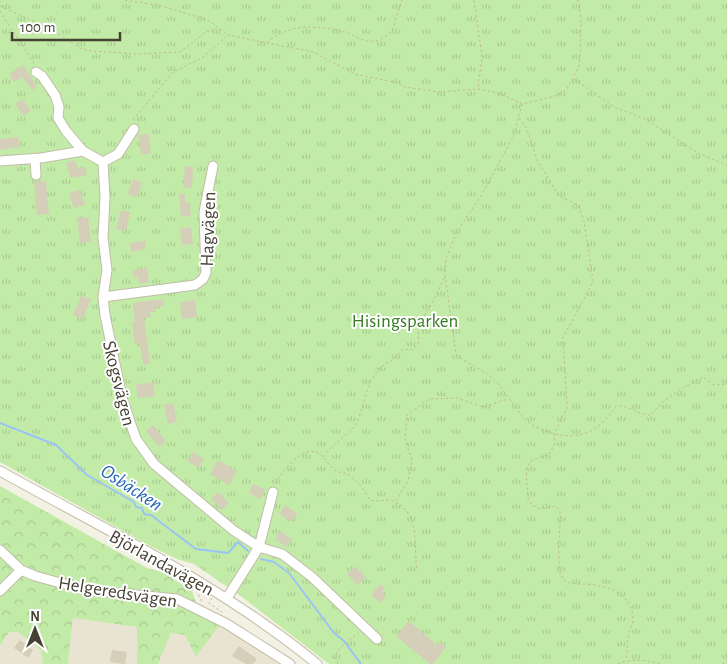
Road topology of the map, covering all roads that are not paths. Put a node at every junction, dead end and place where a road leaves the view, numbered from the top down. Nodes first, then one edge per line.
1 (39, 74) road end
2 (133, 125) road end
3 (83, 150) junction
4 (35, 159) junction
5 (0, 161) edge
6 (103, 162) junction
7 (213, 166) dead end
8 (36, 175) dead end
9 (104, 297) junction
10 (0, 472) edge
11 (273, 492) road end
12 (258, 547) junction
13 (0, 550) edge
14 (21, 570) junction
15 (0, 591) edge
16 (227, 598) junction
17 (377, 639) dead end
18 (290, 664) edge
19 (317, 664) edge

1 - 3 street
2 - 6 street
3 - 4 street
3 - 6 street
4 - 5 street
4 - 8 street
6 - 9 street, Skogsvägen
7 - 9 street, Hagvägen
9 - 12 street, Skogsvägen
10 - 16 street, Björlandavägen
11 - 12 street
12 - 16 street
12 - 17 street, Skogsvägen
13 - 14 street, Helgeredsvägen
14 - 15 street
14 - 18 street, Helgeredsvägen
16 - 19 street, Björlandavägen

